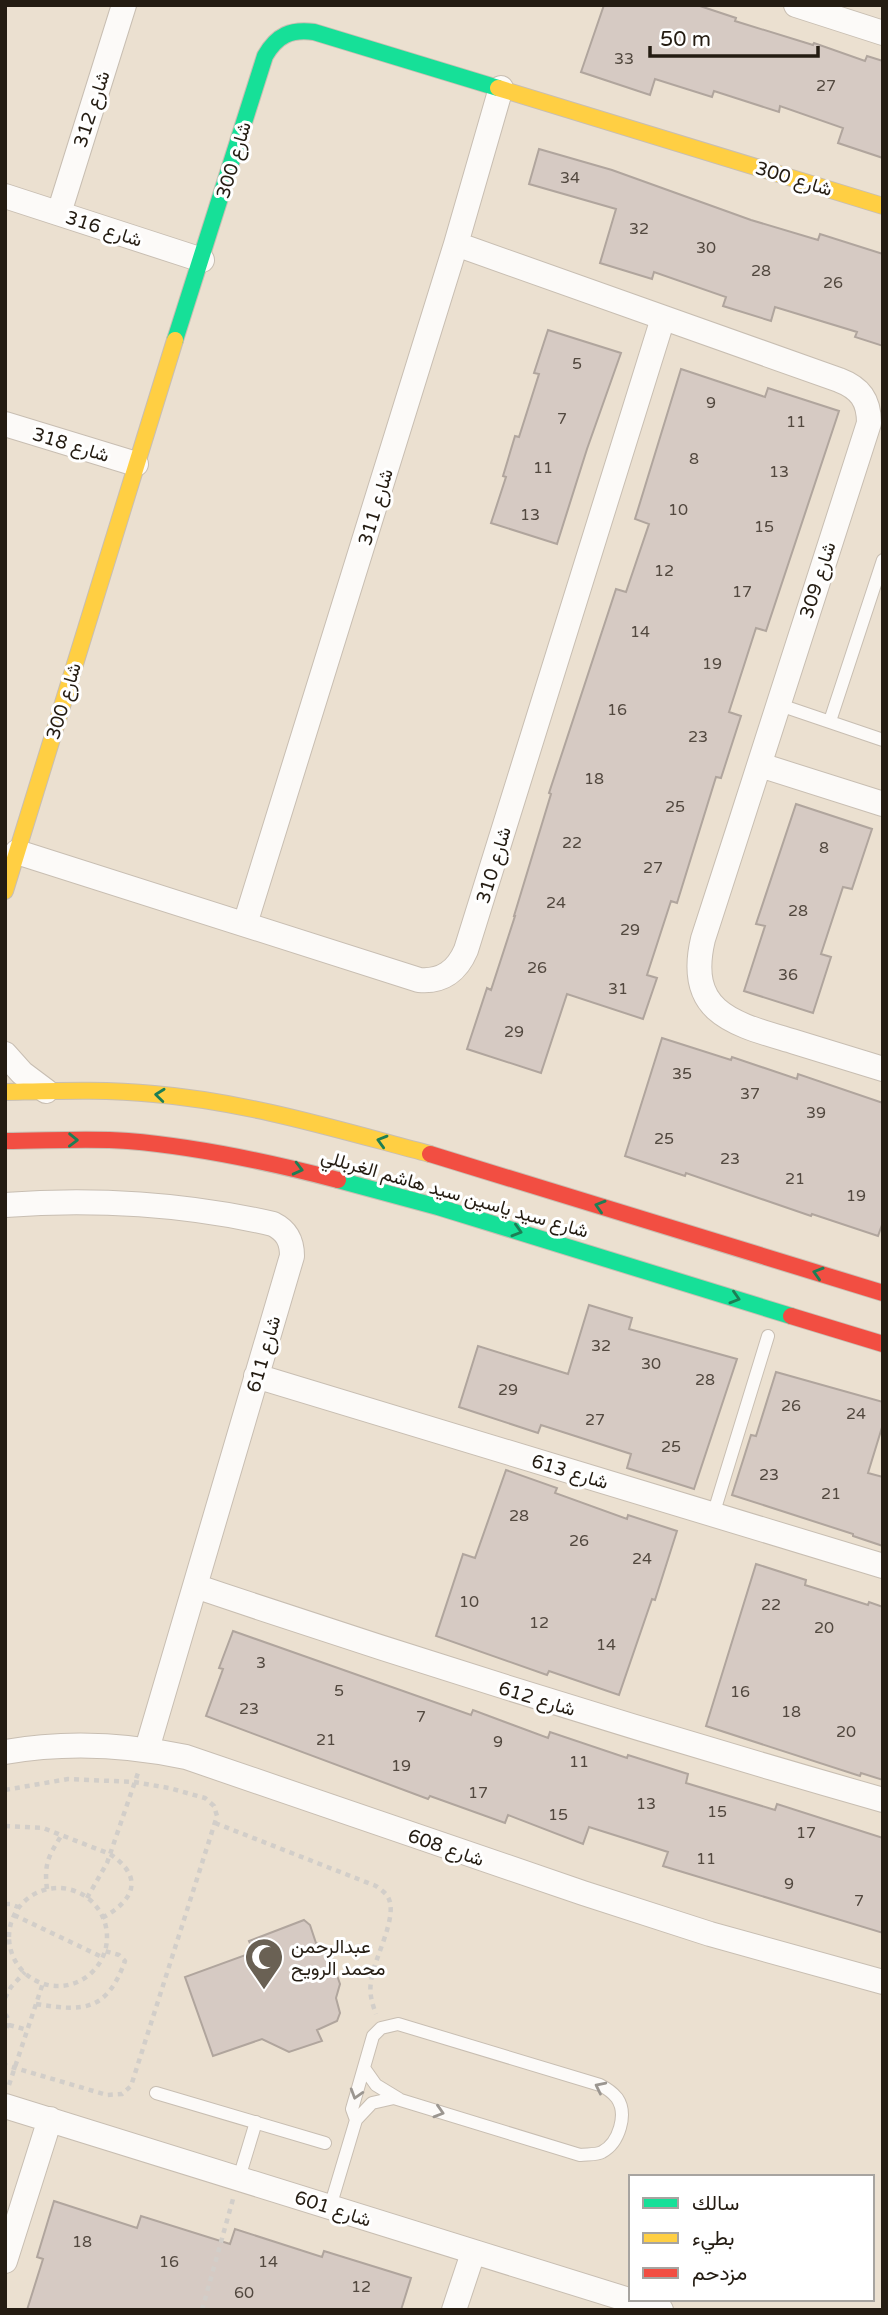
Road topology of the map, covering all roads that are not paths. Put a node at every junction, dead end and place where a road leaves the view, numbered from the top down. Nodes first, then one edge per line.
1 (124, 5) edge
2 (796, 5) edge
3 (883, 33) edge
4 (501, 88) junction
5 (5, 196) edge
6 (883, 206) edge
7 (59, 213) junction
8 (456, 244) junction
9 (202, 260) junction
10 (663, 318) junction
11 (876, 413) edge
12 (5, 424) edge
13 (136, 464) junction
14 (883, 560) edge
15 (777, 704) junction
16 (830, 721) junction
17 (883, 740) edge
18 (760, 765) junction
19 (883, 804) edge
20 (17, 852) junction
21 (5, 891) edge
22 (245, 924) junction
23 (5, 1054) edge
24 (883, 1069) edge
25 (46, 1091) junction
26 (5, 1092) edge
27 (280, 1114) junction
28 (267, 1130) dead end
29 (5, 1140) edge
30 (5, 1205) edge
31 (883, 1293) edge
32 (768, 1336) dead end
33 (883, 1344) edge
34 (256, 1376) junction
35 (713, 1515) junction
36 (883, 1566) edge
37 (195, 1586) junction
38 (147, 1749) junction
39 (5, 1752) edge
40 (883, 1800) edge
41 (883, 1982) edge
42 (364, 2068) junction
43 (156, 2093) dead end
44 (399, 2099) junction
45 (5, 2106) edge
46 (50, 2119) junction
47 (356, 2120) junction
48 (256, 2122) junction
49 (325, 2143) dead end
50 (239, 2178) junction
51 (330, 2207) junction
52 (473, 2253) junction
53 (5, 2261) edge
54 (629, 2300) edge
55 (631, 2301) edge
56 (454, 2310) edge
57 (661, 2310) edge

1 - 7 street, شارع 312
2 - 3 street
4 - 6 street, شارع 300
4 - 8 street, شارع 311
4 - 9 street, شارع 300
5 - 7 street, شارع 316
7 - 9 street, شارع 316
8 - 10 street, شارع 309
8 - 22 street, شارع 311
9 - 13 street, شارع 300
10 - 11 street, شارع 309
10 - 22 street, شارع 310
11 - 15 street, شارع 309
12 - 13 street, شارع 318
13 - 20 street, شارع 300
14 - 16 lane
15 - 16 lane
15 - 18 street, شارع 309
16 - 17 lane
18 - 19 street
18 - 24 street, شارع 309
20 - 21 street, شارع 300
20 - 22 street, شارع 310
23 - 25 street
25 - 26 street, شارع سيد ياسين سيد هاشم الغربللي
27 -> 25 street, شارع سيد ياسين سيد هاشم الغربللي
27 - 28 street
31 -> 27 street, شارع سيد ياسين سيد هاشم الغربللي
29 -> 33 street, شارع سيد ياسين سيد هاشم الغربللي
30 - 34 street, شارع 611
32 - 35 lane
34 - 35 street, شارع 613
34 - 37 street, شارع 611
35 - 36 street, شارع 613
37 - 38 street, شارع 611
37 - 40 street, شارع 612
38 - 39 street, شارع 608
38 - 41 street, شارع 608
42 - 44 lane
44 -> 42 lane
42 -> 47 lane
43 - 48 lane
44 - 47 lane
45 - 46 street, شارع 601
46 - 50 street, شارع 601
46 - 53 street
47 - 51 lane
48 - 49 lane
48 - 50 lane
50 - 51 street, شارع 601
51 - 52 street, شارع 601
52 - 54 street, شارع 601
52 - 56 street
55 - 57 street, شارع 601

